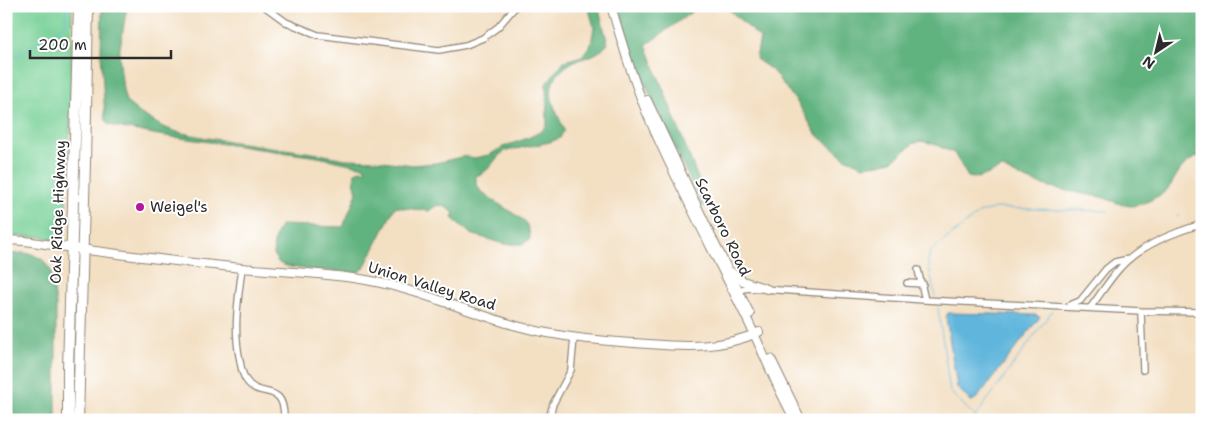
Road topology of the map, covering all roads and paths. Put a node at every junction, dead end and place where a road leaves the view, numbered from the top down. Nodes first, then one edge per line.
1 (79, 6) edge
2 (88, 6) edge
3 (264, 6) edge
4 (516, 6) edge
5 (611, 6) edge
6 (624, 45) junction
7 (1202, 224) edge
8 (6, 240) edge
9 (77, 249) junction
10 (1131, 258) junction
11 (242, 268) junction
12 (918, 270) dead end
13 (729, 271) junction
14 (907, 283) dead end
15 (923, 284) junction
16 (736, 289) junction
17 (767, 289) junction
18 (925, 300) junction
19 (1068, 306) junction
20 (1090, 308) junction
21 (1141, 311) junction
22 (1202, 312) edge
23 (756, 333) junction
24 (574, 338) junction
25 (1143, 370) dead end
26 (549, 419) edge
27 (68, 420) edge
28 (78, 420) edge
29 (284, 420) edge
30 (467, 420) edge
31 (560, 420) edge
32 (795, 420) edge
33 (801, 420) edge

1 - 9 highway, Oak Ridge Highway
2 - 9 highway, Oak Ridge Highway
3 - 4 street
5 - 6 main road, Scarboro Road
6 - 13 main road, Scarboro Road
6 - 16 main road, Scarboro Road
7 - 10 street
8 - 9 main road, Union Valley Road
9 - 11 main road, Union Valley Road
9 - 27 highway, Oak Ridge Highway
9 - 28 highway, Oak Ridge Highway
10 - 19 street
10 - 20 street
11 - 24 main road, Union Valley Road
11 - 29 street
12 - 15 street
13 - 16 main road, Scarboro Road
13 - 17 main road
14 - 15 street
15 - 18 street
16 - 17 street
16 - 23 main road, Scarboro Road
17 - 18 street
18 - 19 street
19 - 20 street
20 - 21 street
21 - 22 street
21 - 25 street
23 - 24 main road, Union Valley Road
23 - 32 main road, Scarboro Road
23 - 33 main road, Scarboro Road
24 - 26 street
26 - 30 street
26 - 31 street

